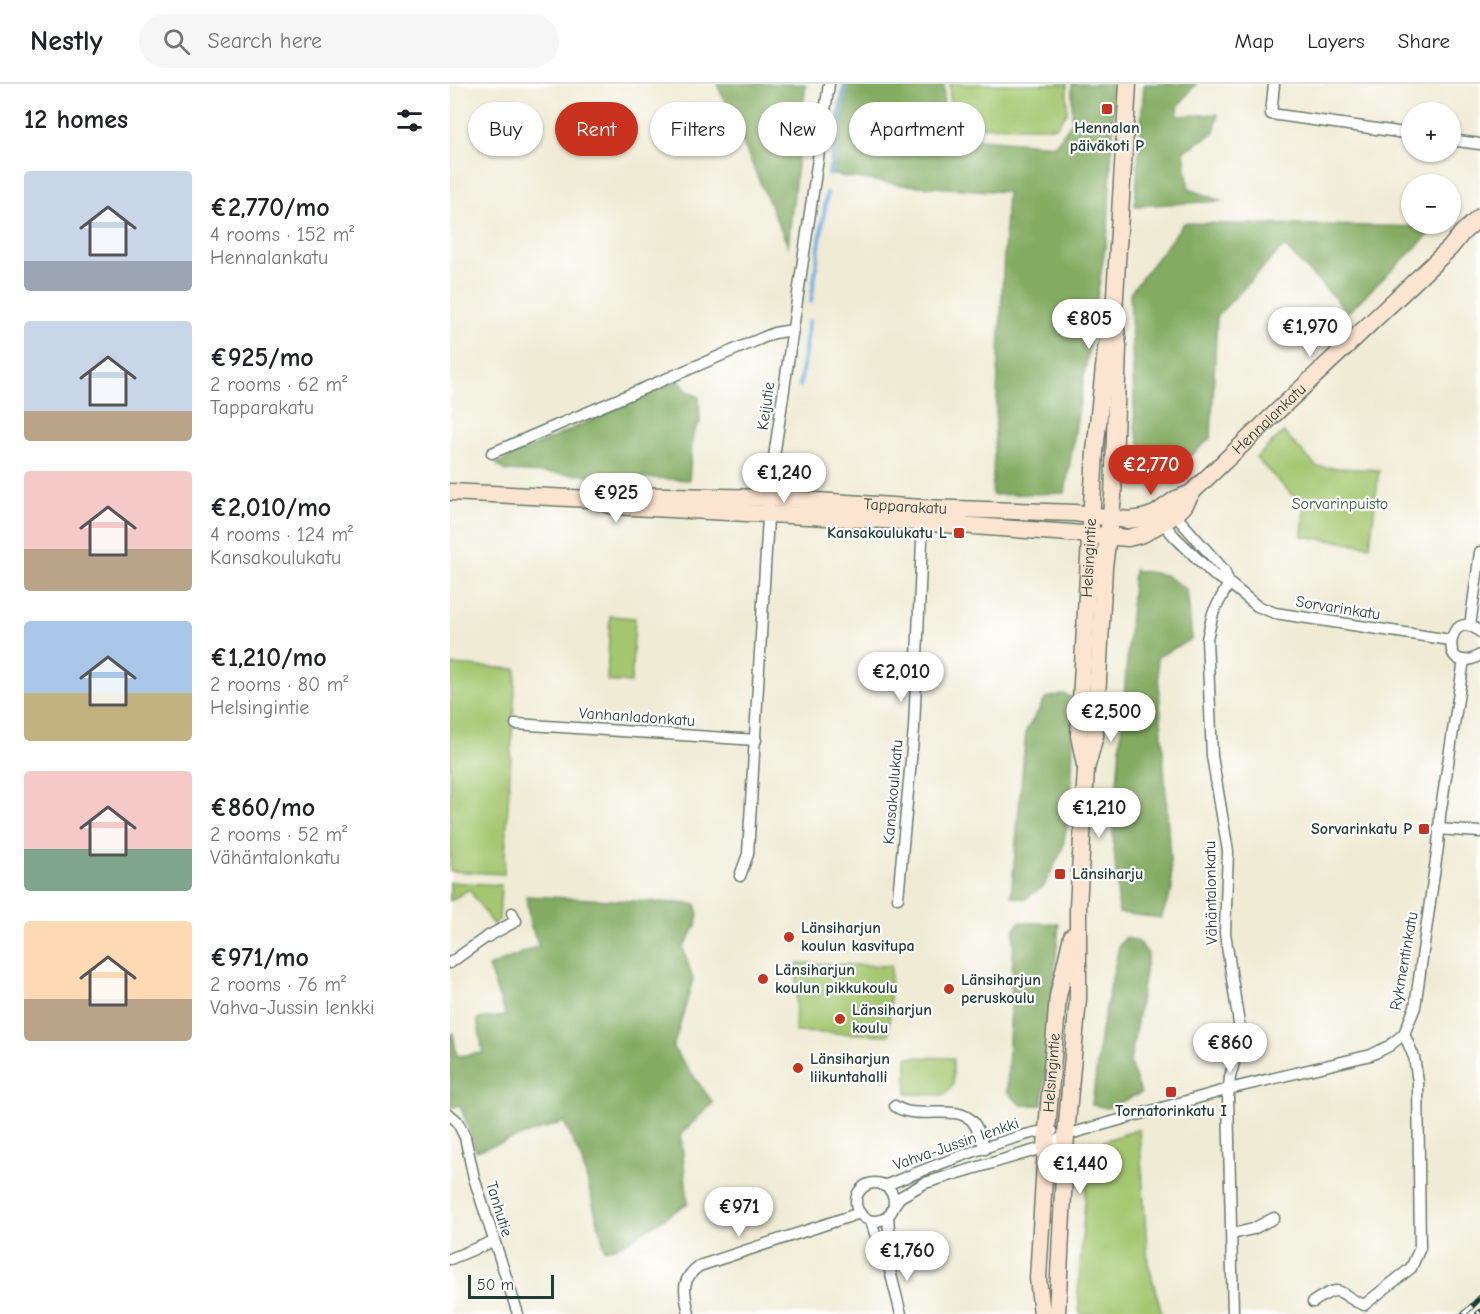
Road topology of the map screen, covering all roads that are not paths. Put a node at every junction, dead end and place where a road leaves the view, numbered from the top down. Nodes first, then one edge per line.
1 (829, 84) edge
2 (1128, 84) edge
3 (1274, 84) edge
4 (1401, 132) edge
5 (1461, 141) edge
6 (1480, 144) edge
7 (1480, 218) edge
8 (1480, 232) edge
9 (1450, 248) junction
10 (1114, 312) junction
11 (792, 330) junction
12 (492, 453) dead end
13 (450, 492) edge
14 (769, 506) junction
15 (1091, 514) junction
16 (923, 515) junction
17 (1167, 516) junction
18 (1111, 519) junction
19 (1090, 535) junction
20 (1108, 537) junction
21 (1480, 552) edge
22 (1229, 583) junction
23 (1470, 626) junction
24 (1480, 632) edge
25 (1450, 640) junction
26 (1480, 655) edge
27 (1464, 660) junction
28 (516, 724) dead end
29 (756, 740) junction
30 (1086, 769) junction
31 (1438, 829) junction
32 (1480, 832) edge
33 (740, 876) dead end
34 (898, 898) dead end
35 (1078, 908) junction
36 (512, 913) dead end
37 (450, 963) edge
38 (1404, 1034) junction
39 (1229, 1089) junction
40 (895, 1106) dead end
41 (450, 1115) edge
42 (1066, 1135) junction
43 (1046, 1138) junction
44 (985, 1149) junction
45 (884, 1186) junction
46 (894, 1204) junction
47 (860, 1213) junction
48 (888, 1216) junction
49 (1274, 1218) dead end
50 (871, 1221) junction
51 (1232, 1234) junction
52 (494, 1241) junction
53 (886, 1255) junction
54 (450, 1260) edge
55 (1313, 1302) dead end
56 (518, 1314) edge
57 (689, 1314) edge
58 (901, 1314) edge
59 (1042, 1314) edge
60 (1057, 1314) edge
61 (1233, 1314) edge

1 - 11 street, Keijutie
2 - 10 main road, Helsingintie
3 - 4 street
5 - 6 street
7 - 9 main road, Hennalankatu
8 - 9 main road, Hennalankatu
9 - 17 main road, Hennalankatu
10 - 15 main road, Helsingintie
10 - 18 main road, Helsingintie
11 - 12 street
11 - 14 street, Keijutie
13 - 14 main road, Tapparakatu
14 - 16 main road, Tapparakatu
14 - 29 street, Keijutie
15 - 16 main road, Tapparakatu
15 - 18 main road, Tapparakatu
15 - 19 main road, Helsingintie
16 - 19 main road, Tapparakatu
16 - 34 street, Kansakoulukatu
17 - 18 main road, Hennalankatu
17 - 20 main road, Hennalankatu
17 - 22 street, Sorvarinkatu
18 - 20 main road, Helsingintie
19 - 20 main road, Hennalankatu
19 - 30 main road, Helsingintie
20 - 30 main road, Helsingintie
21 - 23 street
22 - 25 street, Sorvarinkatu
22 - 39 street, Vähäntalonkatu
23 - 24 street
23 - 25 street
25 - 27 street
26 - 27 street
27 - 31 street, Rykmentinkatu
28 - 29 street, Vanhanladonkatu
29 - 33 street, Keijutie
30 - 35 main road, Helsingintie
31 - 32 street
31 - 38 street, Rykmentinkatu
35 - 42 main road, Helsingintie
35 - 43 main road, Helsingintie
36 - 37 street
38 - 39 street, Vahva-Jussin lenkki
38 - 55 street, Rykmentinkatu
39 - 42 street, Vahva-Jussin lenkki
39 - 51 street, Vähäntalonkatu
40 - 44 street
41 - 52 street, Tanhutie
42 - 43 street, Vahva-Jussin lenkki
42 - 43 street
42 - 60 main road, Helsingintie
43 - 44 street, Vahva-Jussin lenkki
43 - 46 street, Vahva-Jussin lenkki
43 - 59 main road, Helsingintie
44 - 45 street, Vahva-Jussin lenkki
45 - 46 street
45 - 47 street
46 - 48 street
47 - 50 street
47 - 57 street
48 - 50 street
48 - 53 street
49 - 51 street
50 - 53 street
51 - 61 street, Vähäntalonkatu
52 - 54 street
52 - 56 street, Tanhutie
53 - 58 street

